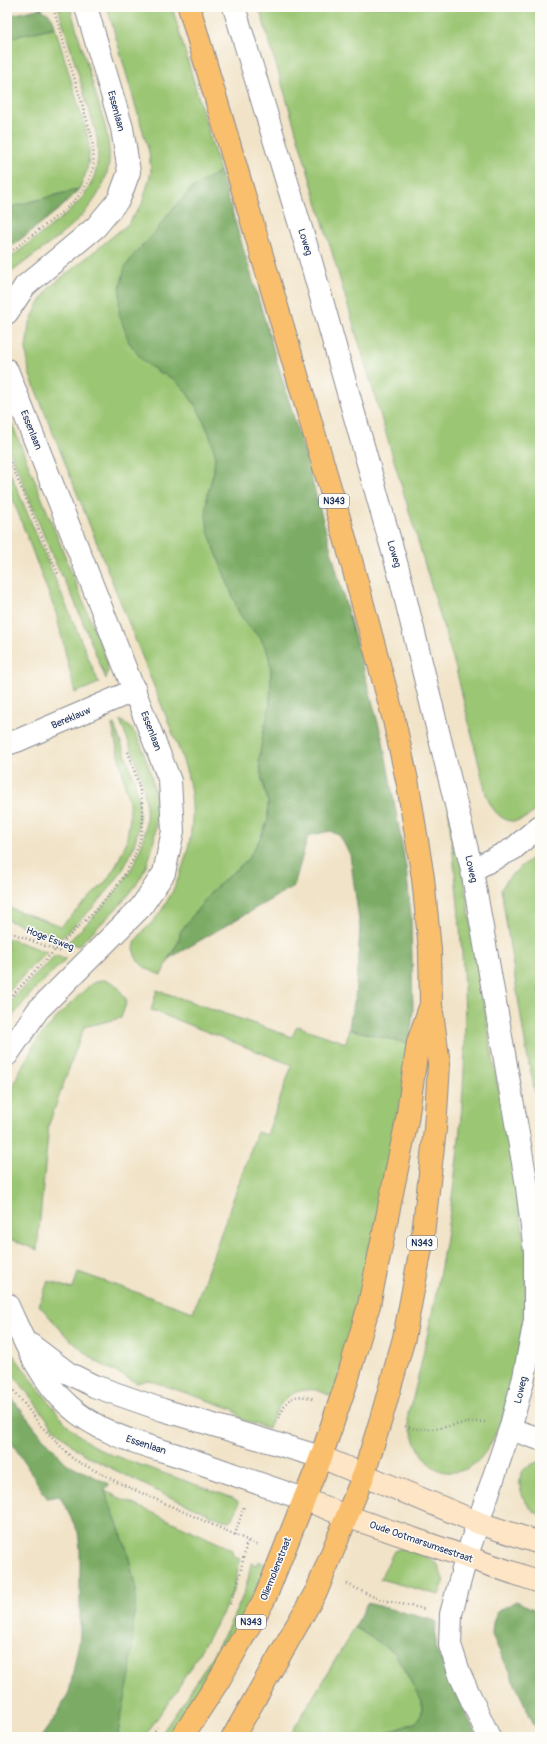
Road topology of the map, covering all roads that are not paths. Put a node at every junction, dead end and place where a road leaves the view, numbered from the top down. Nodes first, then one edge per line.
1 (86, 7) edge
2 (189, 7) edge
3 (234, 7) edge
4 (7, 314) edge
5 (7, 370) edge
6 (135, 690) junction
7 (7, 744) edge
8 (540, 826) edge
9 (472, 870) junction
10 (431, 1005) junction
11 (7, 1055) edge
12 (7, 1304) edge
13 (24, 1340) junction
14 (510, 1429) junction
15 (540, 1439) edge
16 (321, 1457) junction
17 (364, 1474) junction
18 (304, 1499) junction
19 (346, 1516) junction
20 (479, 1523) junction
21 (540, 1544) edge
22 (466, 1558) junction
23 (540, 1582) edge
24 (182, 1737) edge
25 (233, 1737) edge
26 (489, 1737) edge

1 - 4 street, Essenlaan
2 - 10 main road, N343
3 - 9 street, Loweg
5 - 6 street, Essenlaan
6 - 7 street, Bereklauw
6 - 11 street, Essenlaan
8 - 9 street
9 - 14 street, Loweg
10 - 16 main road, N343
10 - 17 main road, N343
12 - 13 street, Essenlaan
13 - 16 street, Essenlaan
13 - 18 street, Essenlaan
14 - 15 street
14 - 20 street, Loweg
16 - 17 main road
16 - 18 main road, Oliemolenstraat / N343
17 - 19 main road, N343
17 - 20 main road
18 - 19 main road, Oude Ootmarsumsestraat
18 - 24 main road, Oliemolenstraat / N343
19 - 22 main road, Oude Ootmarsumsestraat
19 - 25 main road, N343
20 - 21 main road
20 - 22 street, Loweg
22 - 23 main road, Oude Ootmarsumsestraat
22 - 26 street, Loweg

